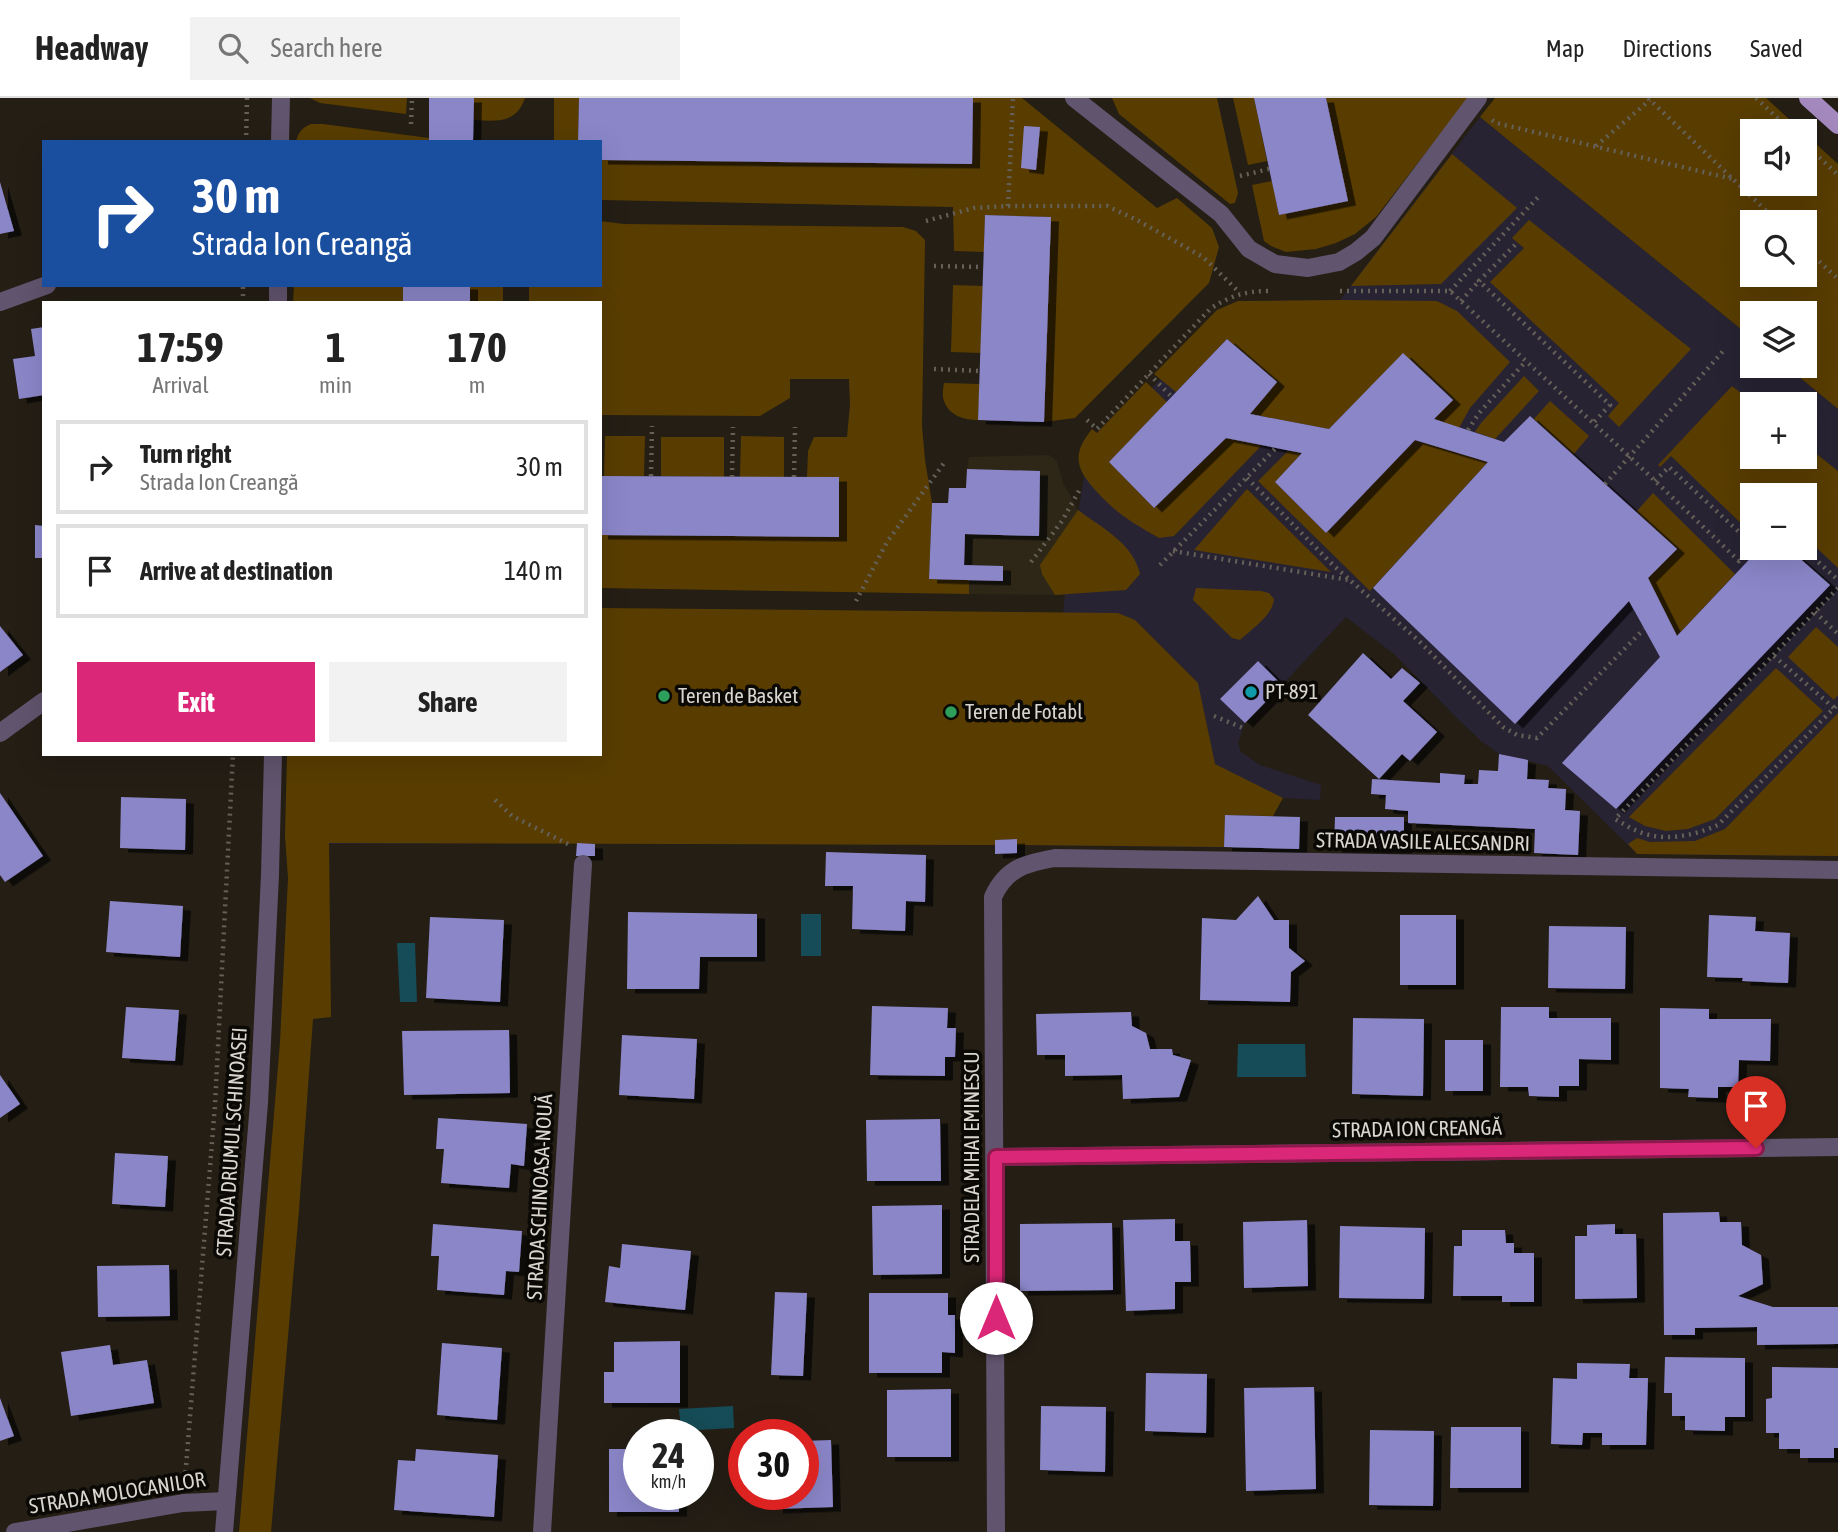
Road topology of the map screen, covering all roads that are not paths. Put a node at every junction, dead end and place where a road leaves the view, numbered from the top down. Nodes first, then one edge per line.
1 (281, 98) edge
2 (1074, 98) edge
3 (1478, 98) edge
4 (1808, 98) edge
5 (1838, 125) edge
6 (280, 140) edge
7 (42, 287) edge
8 (0, 302) edge
9 (42, 702) edge
10 (0, 733) edge
11 (273, 756) edge
12 (583, 864) road end
13 (1838, 870) edge
14 (1011, 873) joint
15 (1838, 1147) edge
16 (996, 1157) junction
17 (226, 1501) junction
18 (15, 1532) edge
19 (224, 1532) edge
20 (542, 1532) edge
21 (996, 1532) edge

1 - 6 street
2 - 3 street
4 - 5 main road
7 - 8 street
9 - 10 street
11 - 17 street, STRADA DRUMUL SCHINOASEI
12 - 20 street, STRADA SCHINOASA-NOUĂ
13 - 14 street, STRADA VASILE ALECSANDRI
14 - 16 street, STRADELA MIHAI EMINESCU
15 - 16 street, STRADA ION CREANGĂ
16 - 21 street, STRADELA MIHAI EMINESCU
17 - 18 street, STRADA MOLOCANILOR
17 - 19 street, STRADA DRUMUL SCHINOASEI

